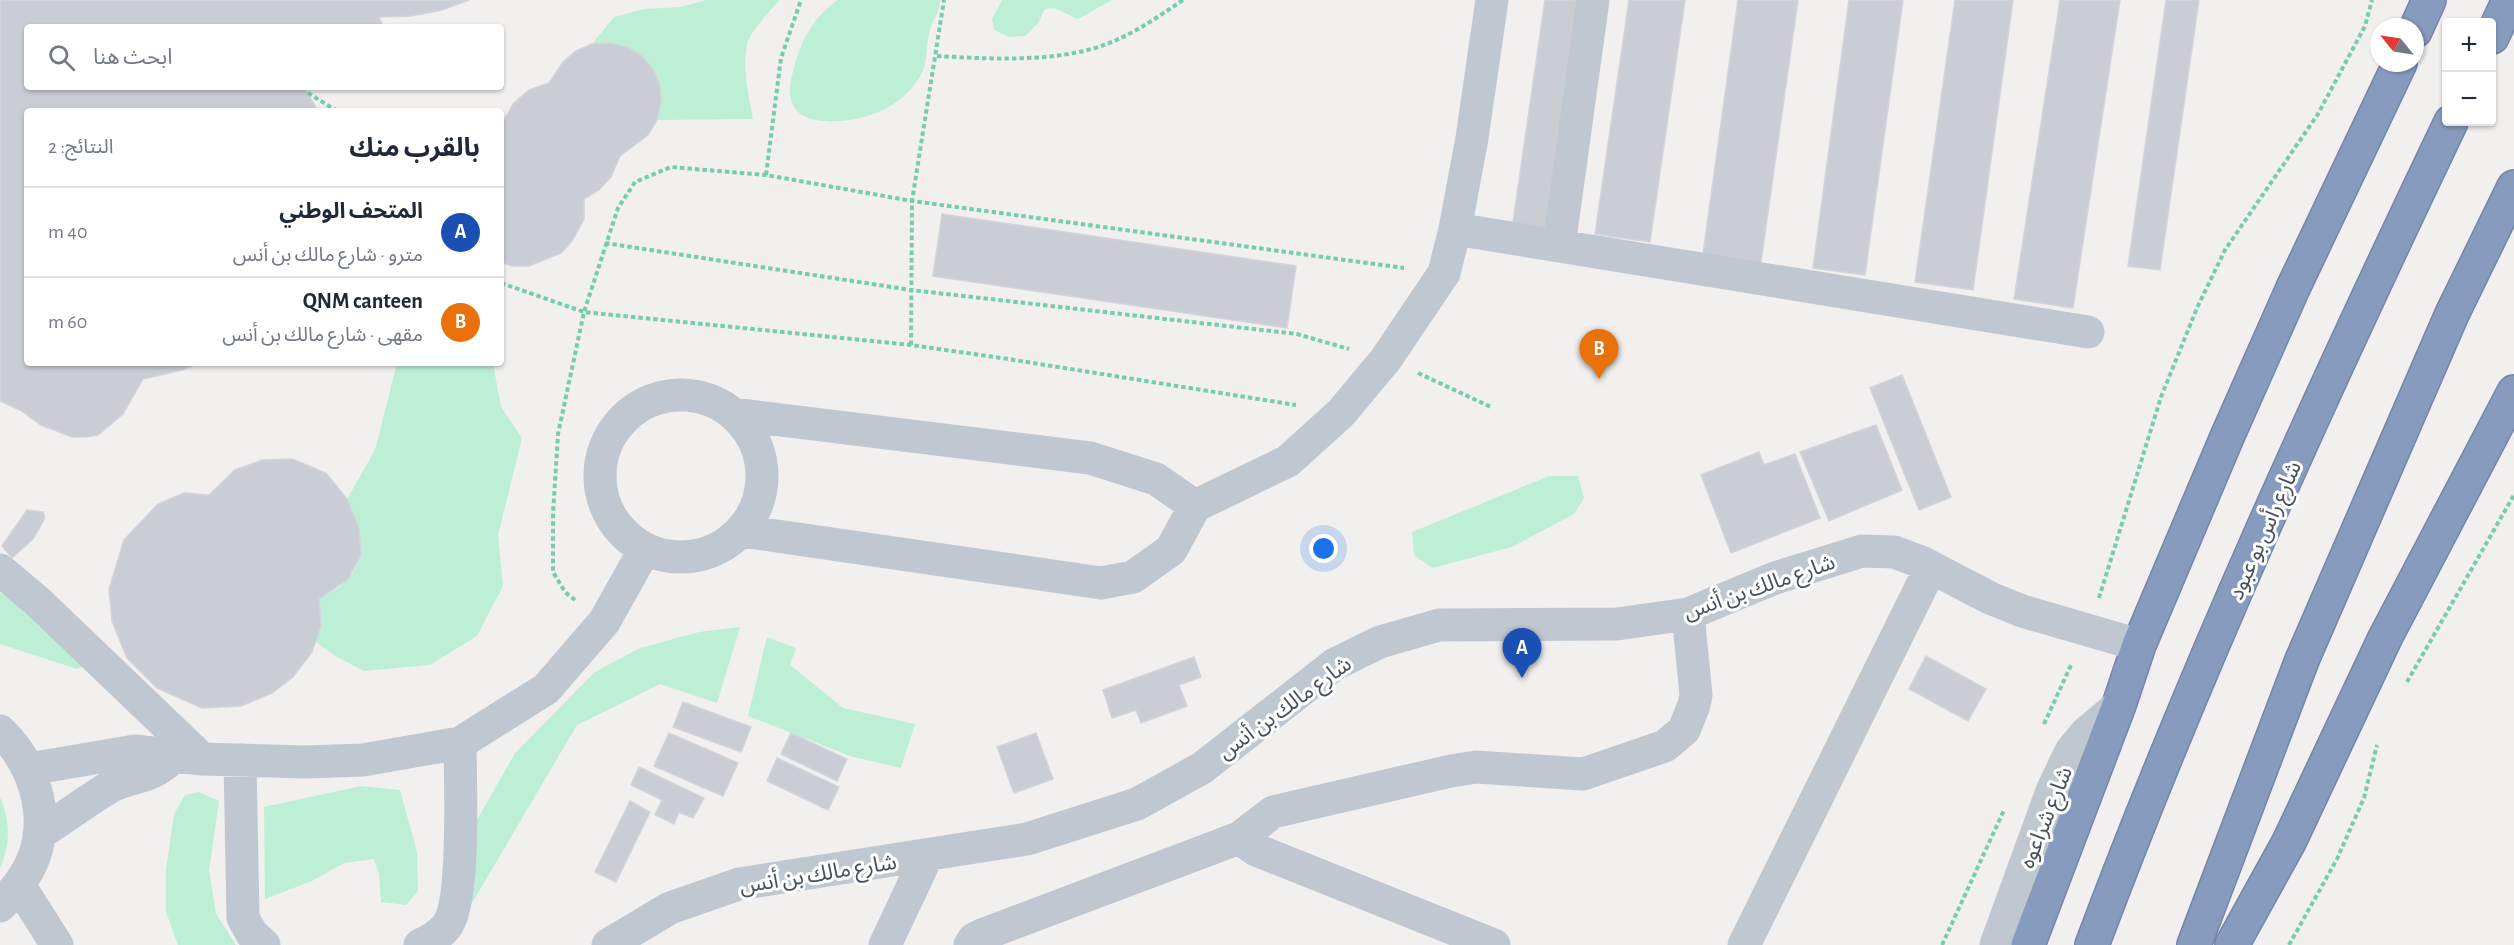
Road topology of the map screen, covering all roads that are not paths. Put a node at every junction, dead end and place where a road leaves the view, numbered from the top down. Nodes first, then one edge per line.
1 (1492, 0) edge
2 (1593, 0) edge
3 (2418, 0) edge
4 (2430, 0) edge
5 (2509, 0) edge
6 (2413, 18) edge
7 (2421, 18) edge
8 (2496, 28) edge
9 (2396, 72) edge
10 (2449, 126) edge
11 (2514, 186) edge
12 (1455, 229) junction
13 (1559, 246) junction
14 (2088, 332) dead end
15 (2514, 392) edge
16 (733, 414) junction
17 (2514, 441) edge
18 (1196, 506) junction
19 (742, 531) junction
20 (645, 549) junction
21 (1931, 567) junction
22 (0, 570) edge
23 (1688, 614) junction
24 (2385, 638) junction
25 (2139, 645) junction
26 (2120, 705) junction
27 (0, 731) edge
28 (460, 743) junction
29 (188, 758) junction
30 (240, 760) junction
31 (29, 769) junction
32 (39, 834) junction
33 (1239, 838) junction
34 (927, 856) junction
35 (9, 896) edge
36 (57, 945) edge
37 (264, 945) edge
38 (420, 945) edge
39 (608, 945) edge
40 (885, 945) edge
41 (970, 945) edge
42 (1494, 945) edge
43 (1744, 945) edge
44 (1996, 945) edge
45 (2028, 945) edge
46 (2092, 945) edge
47 (2194, 945) edge
48 (2232, 945) edge

1 - 12 street
2 - 13 street
3 - 6 highway
4 - 7 highway
5 - 8 highway
9 - 25 highway
10 - 46 highway, شارع رأس بو عبود
11 - 47 highway
12 - 13 street
12 - 18 street
13 - 14 street
15 - 24 highway
16 - 18 street
16 - 19 street
16 - 20 street
17 - 24 highway
18 - 19 street
19 - 20 street
20 - 28 street
21 - 23 street, شارع مالك بن أنس
21 - 25 street, شارع مالك بن أنس
21 - 43 street
22 - 29 street
23 - 33 street
23 - 34 street, شارع مالك بن أنس
24 - 48 highway
25 - 26 highway
26 - 44 street, شارع شراعوه
26 - 45 highway
27 - 31 street
28 - 30 street
28 - 38 street
29 - 30 street
29 - 31 street
29 - 32 street
30 - 37 street
31 - 32 street
32 - 35 street
33 - 41 street
33 - 42 street
34 - 39 street, شارع مالك بن أنس
34 - 40 street
35 - 36 street

